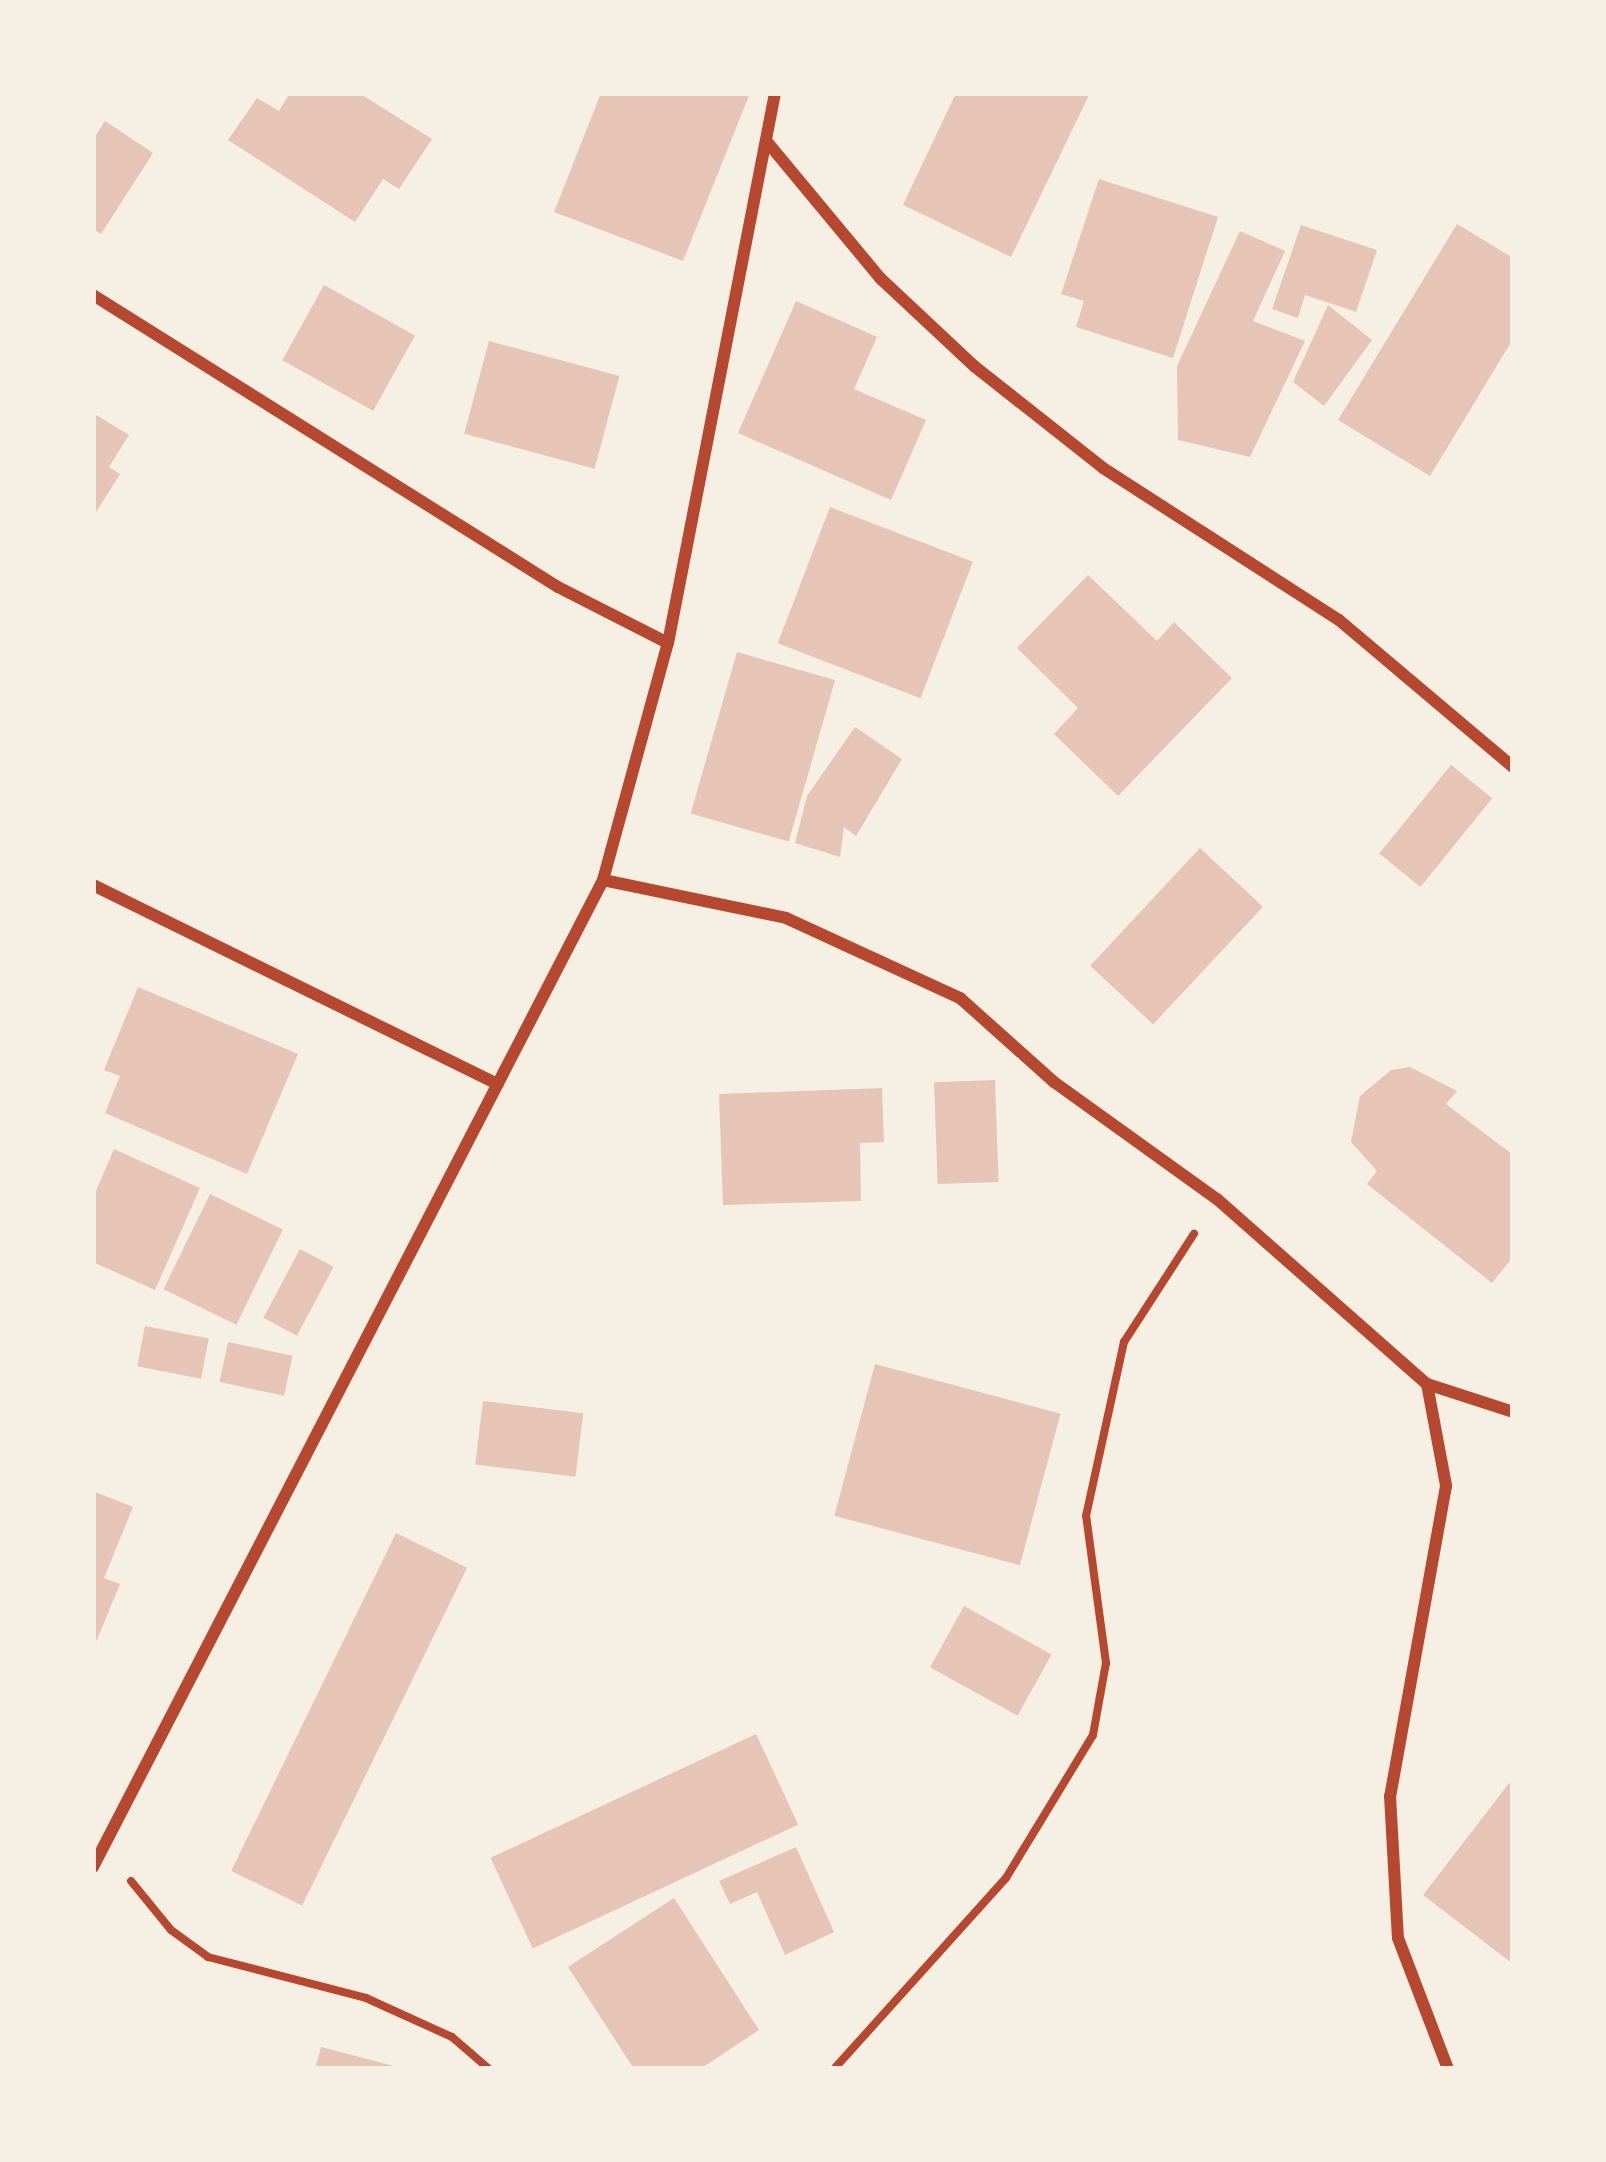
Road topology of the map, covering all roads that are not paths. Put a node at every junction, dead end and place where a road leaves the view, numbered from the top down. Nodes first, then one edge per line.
1 (775, 93) edge
2 (768, 143) junction
3 (93, 295) edge
4 (668, 644) junction
5 (1513, 767) edge
6 (603, 880) junction
7 (93, 885) edge
8 (498, 1084) junction
9 (1427, 1384) junction
10 (1513, 1412) edge
11 (93, 1867) edge
12 (1448, 2069) edge

1 - 2 street
2 - 4 street
2 - 5 street
3 - 4 street
4 - 6 street
6 - 8 street
6 - 9 street
7 - 8 street
8 - 11 street
9 - 10 street
9 - 12 street

